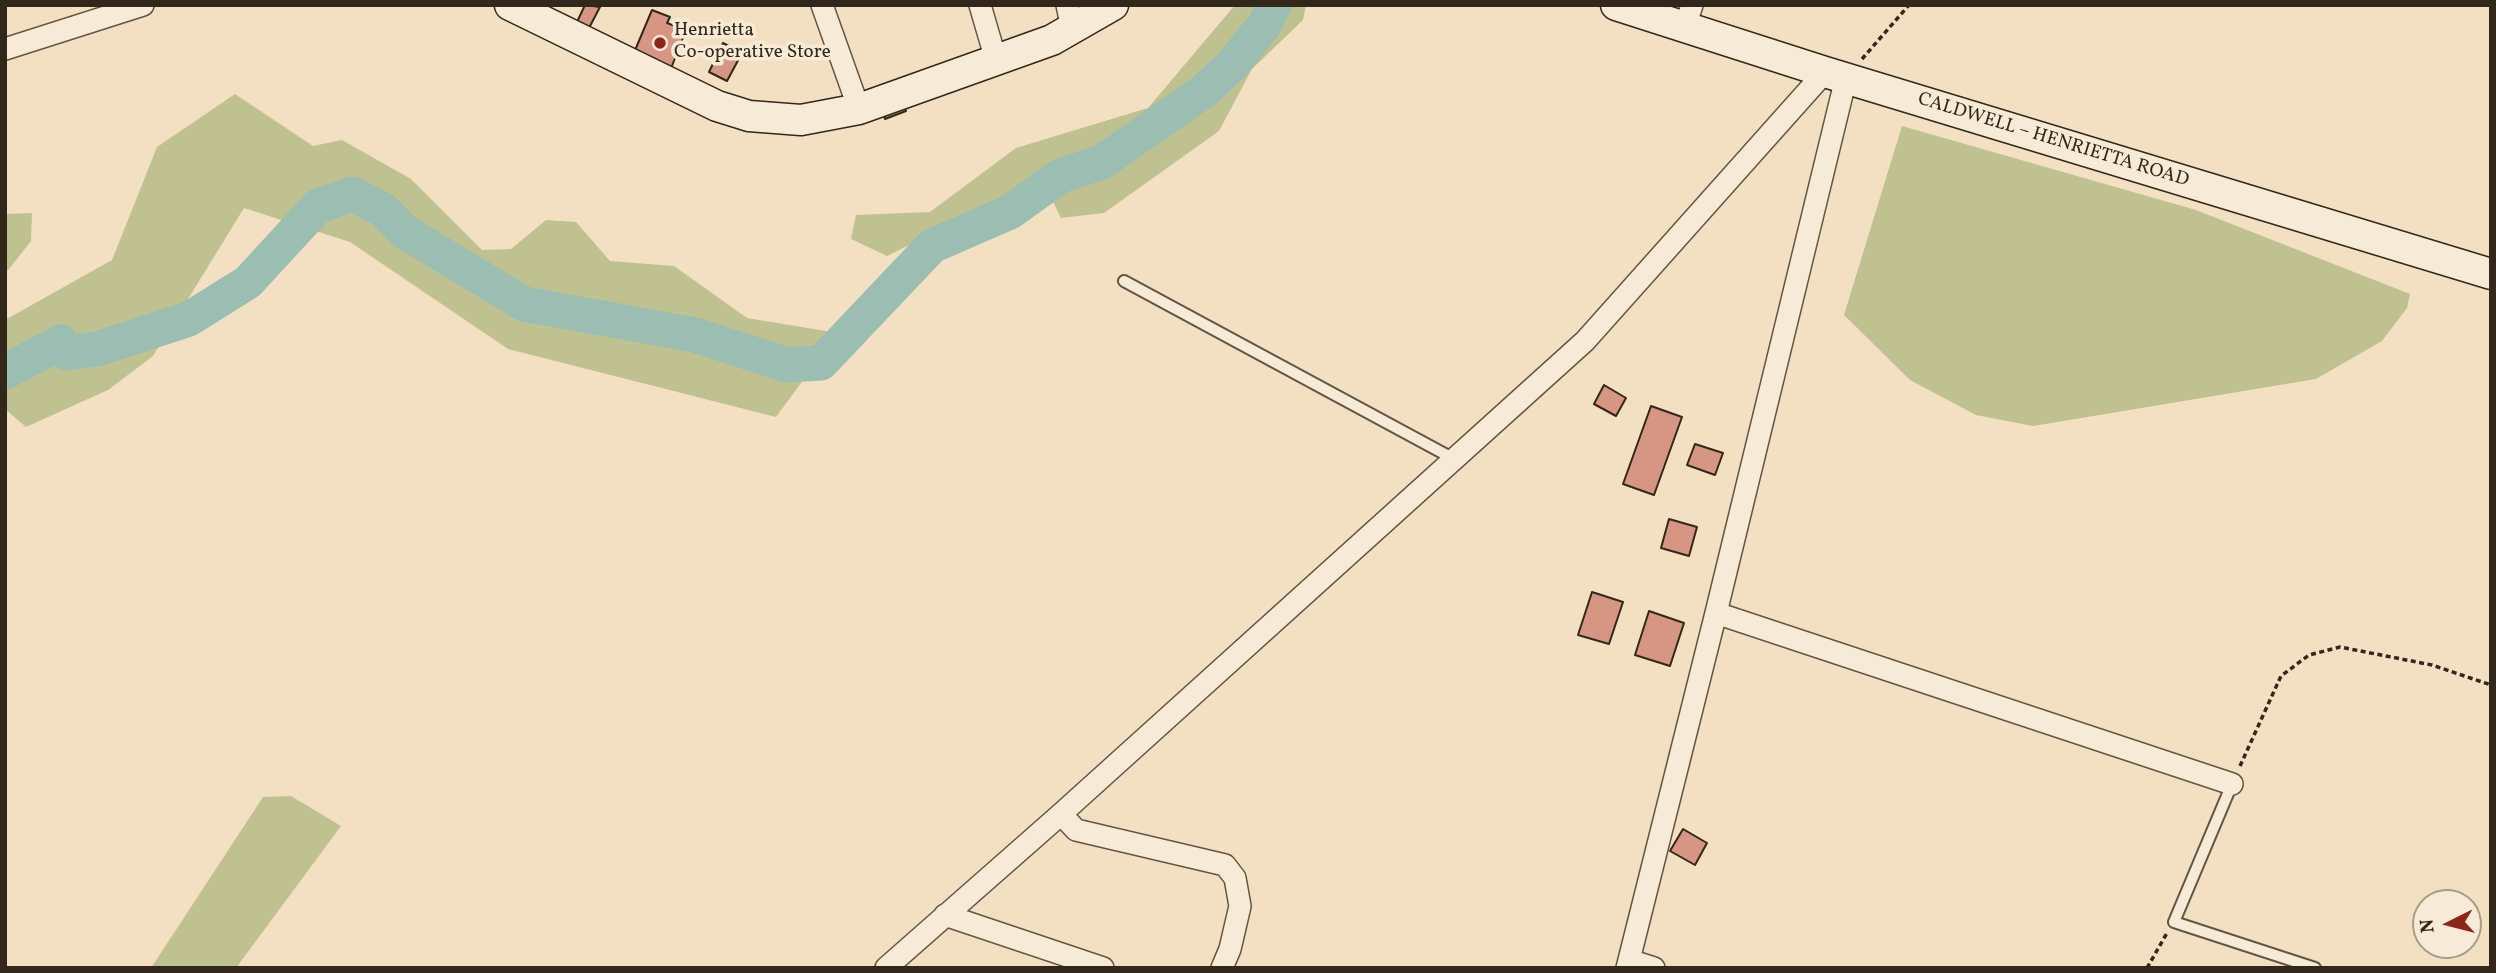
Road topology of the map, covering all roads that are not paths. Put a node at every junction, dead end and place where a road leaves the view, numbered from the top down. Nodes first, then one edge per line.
1 (143, 5) edge
2 (510, 5) edge
3 (822, 5) edge
4 (980, 5) edge
5 (1113, 5) edge
6 (1616, 5) edge
7 (1688, 16) edge
8 (1069, 17) edge
9 (5, 49) edge
10 (996, 60) junction
11 (1835, 75) junction
12 (859, 109) junction
13 (2491, 274) edge
14 (1124, 281) dead end
15 (1454, 459) junction
16 (1716, 613) junction
17 (2232, 784) joint
18 (1061, 814) junction
19 (945, 915) junction
20 (1038, 958) edge
21 (1628, 964) edge
22 (886, 968) edge
23 (1103, 968) edge
24 (1222, 968) edge
25 (1654, 968) edge
26 (2315, 968) edge

1 - 9 street
2 - 12 main road
3 - 12 street
4 - 10 street
5 - 8 main road
6 - 7 main road, CALDWELL – HENRIETTA ROAD
7 - 11 main road, CALDWELL – HENRIETTA ROAD
8 - 10 main road
10 - 12 main road
11 - 13 main road, CALDWELL – HENRIETTA ROAD
11 - 15 street
11 - 16 street
14 - 15 lane
15 - 18 street
16 - 17 street
16 - 21 street
17 - 26 lane
18 - 19 street
18 - 24 street
19 - 20 street
19 - 22 street
20 - 23 street
21 - 25 street

